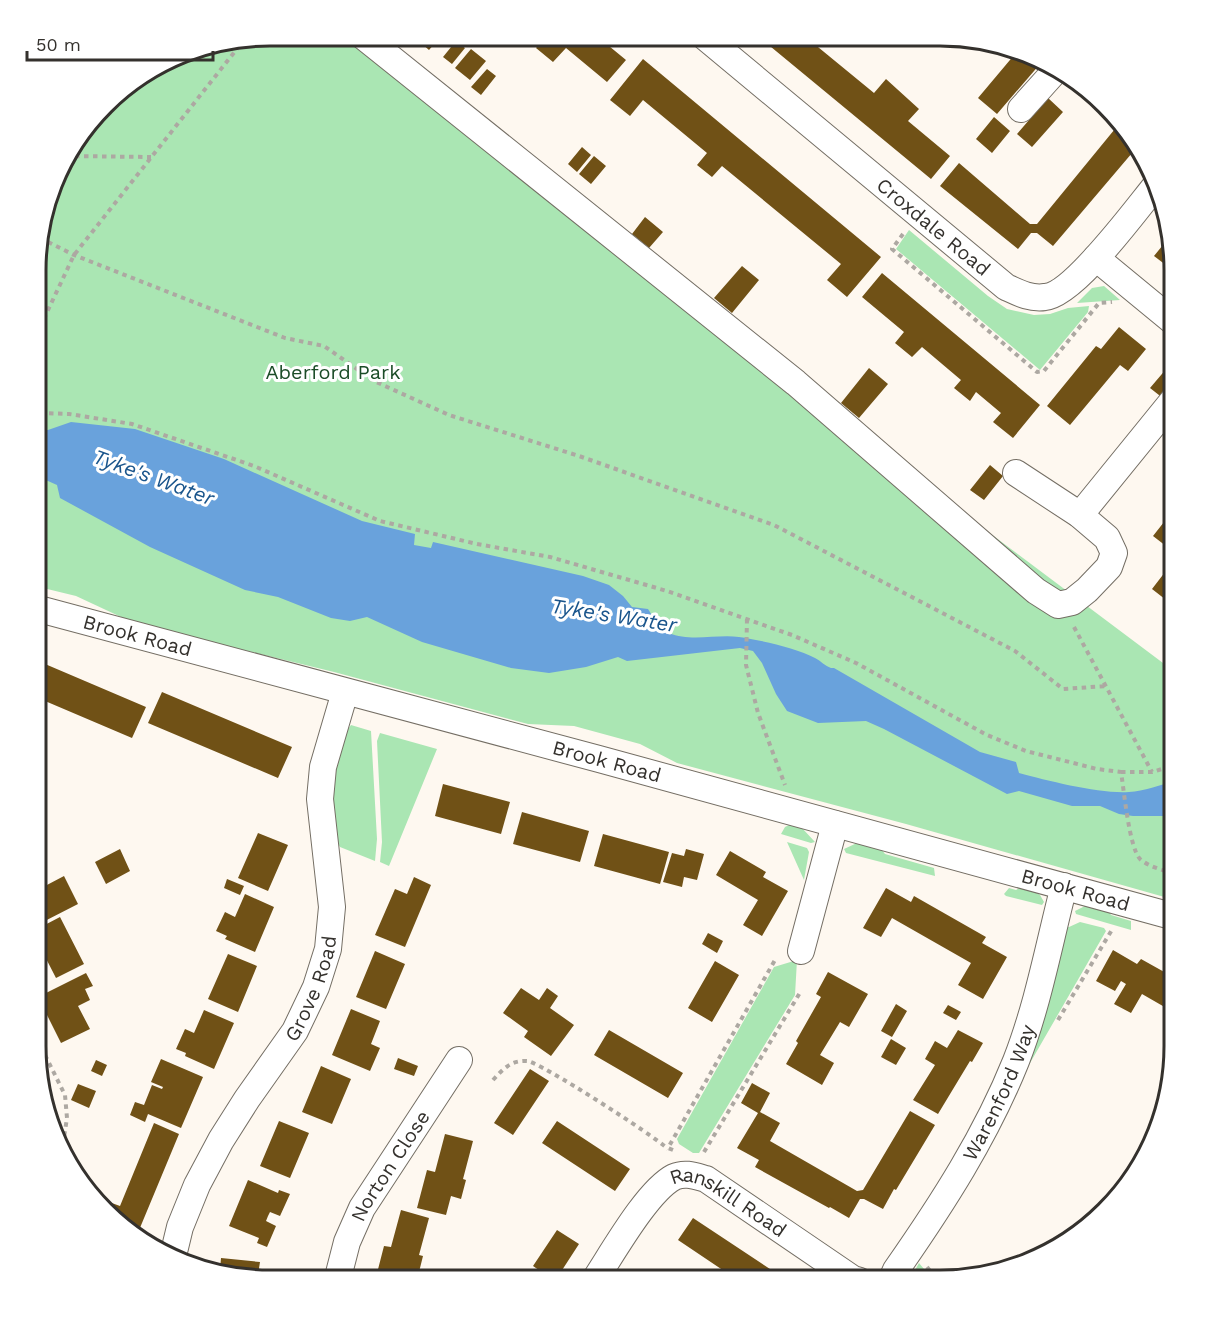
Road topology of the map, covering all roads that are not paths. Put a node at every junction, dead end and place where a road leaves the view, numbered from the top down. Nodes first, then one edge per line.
1 (377, 47) edge
2 (717, 47) edge
3 (1051, 75) edge
4 (1021, 109) dead end
5 (1150, 192) edge
6 (1095, 258) junction
7 (1164, 315) edge
8 (1164, 410) edge
9 (1016, 473) dead end
10 (1080, 515) junction
11 (46, 611) edge
12 (345, 692) junction
13 (835, 824) junction
14 (1064, 885) junction
15 (1164, 914) edge
16 (801, 951) dead end
17 (459, 1060) dead end
18 (175, 1249) edge
19 (340, 1270) edge
20 (601, 1270) edge
21 (841, 1270) edge
22 (896, 1270) edge

1 - 10 street
2 - 6 street, Croxdale Road
3 - 4 street
5 - 6 street, Croxdale Road
6 - 7 street
8 - 10 street
9 - 10 street
11 - 12 street, Brook Road
12 - 13 street, Brook Road
12 - 18 street, Grove Road
13 - 14 street, Brook Road
13 - 16 street
14 - 15 street, Brook Road
14 - 22 street, Warenford Way
17 - 19 street, Norton Close
20 - 21 street, Ranskill Road

